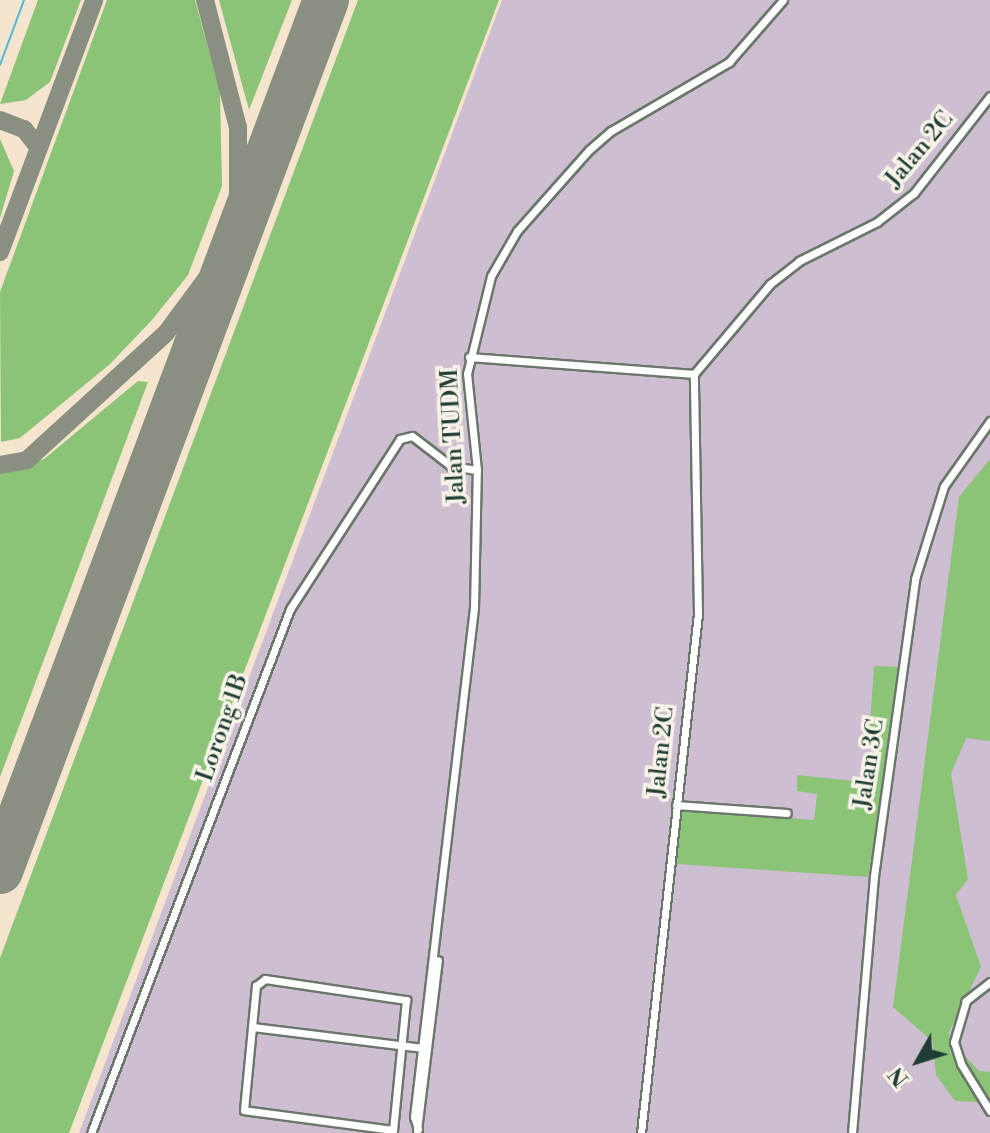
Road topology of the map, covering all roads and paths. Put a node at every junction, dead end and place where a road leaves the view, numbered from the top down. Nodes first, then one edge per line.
1 (783, 0) edge
2 (990, 96) edge
3 (469, 357) junction
4 (694, 374) junction
5 (990, 421) edge
6 (477, 470) junction
7 (676, 805) junction
8 (787, 813) dead end
9 (990, 982) edge
10 (252, 1027) junction
11 (405, 1045) junction
12 (426, 1048) junction
13 (990, 1111) edge
14 (417, 1131) edge
15 (91, 1133) edge
16 (641, 1133) edge
17 (852, 1133) edge

1 - 3 street, Jalan TUDM
2 - 4 street, Jalan 2C
3 - 4 street
3 - 6 street, Jalan TUDM
4 - 7 street, Jalan 2C
5 - 17 street, Jalan 3C
6 - 12 street, Jalan TUDM
6 - 15 street, Lorong 1B
7 - 8 street
7 - 16 street, Jalan 2C
9 - 13 street
10 - 11 street
10 - 11 street
10 - 11 street
11 - 12 street
12 - 14 street, Jalan TUDM

